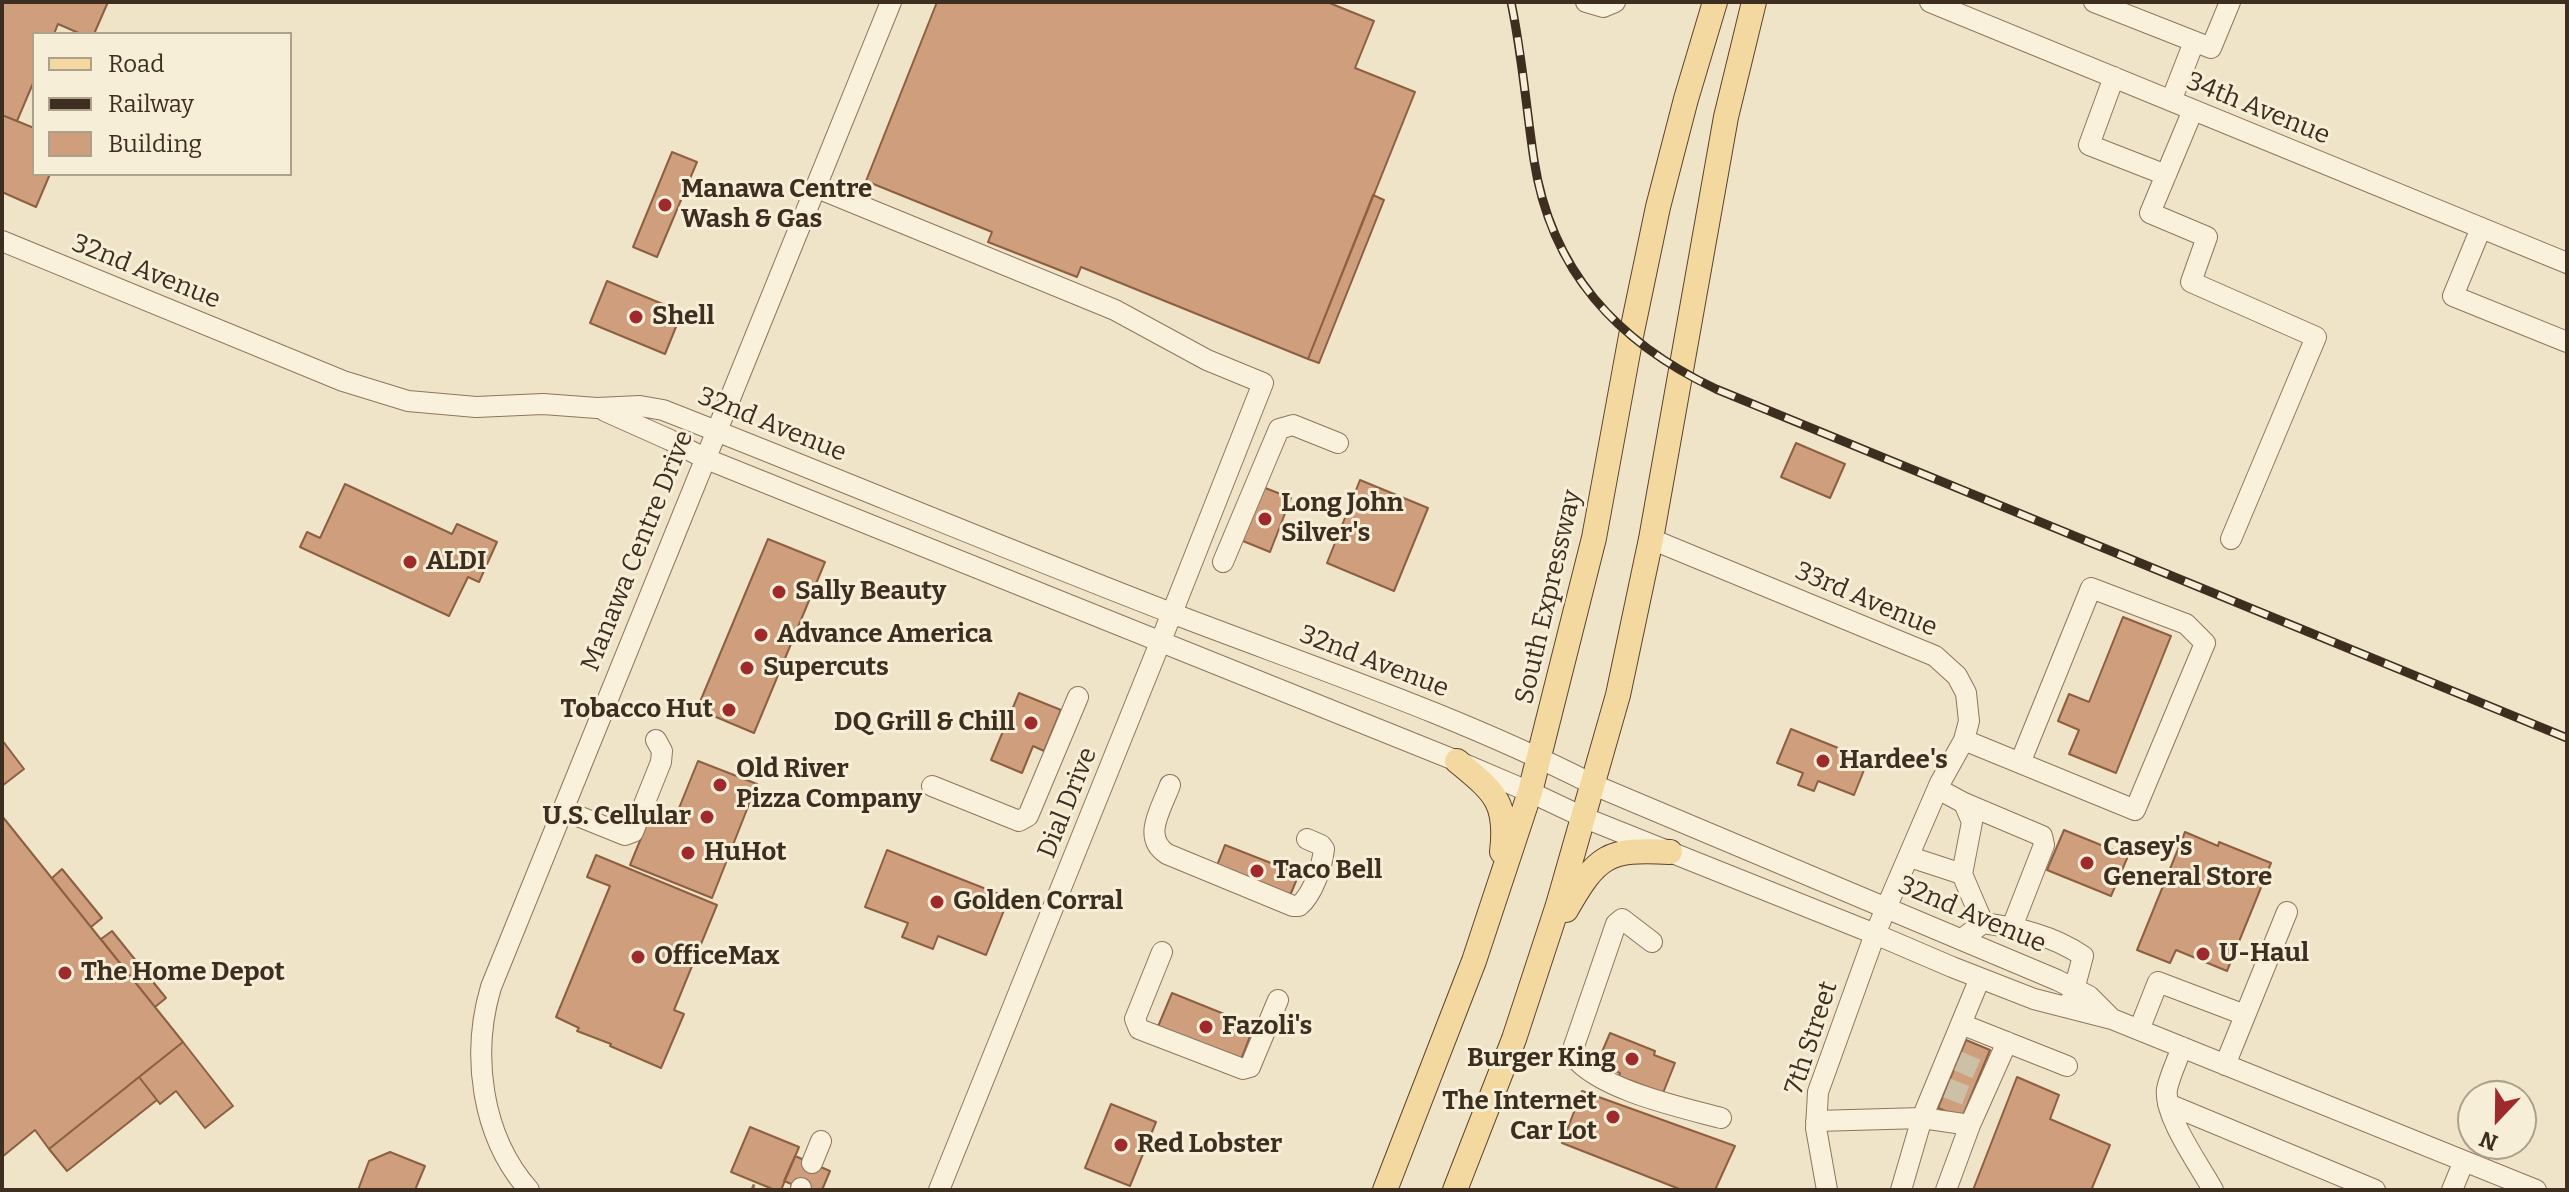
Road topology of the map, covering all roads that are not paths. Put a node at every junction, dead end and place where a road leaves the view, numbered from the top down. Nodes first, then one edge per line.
1 (891, 2) edge
2 (1586, 2) edge
3 (1615, 2) edge
4 (1715, 2) edge
5 (1754, 2) edge
6 (1930, 2) edge
7 (2094, 2) edge
8 (2230, 2) edge
9 (2194, 42) junction
10 (2114, 77) junction
11 (2171, 101) junction
12 (2193, 110) junction
13 (2166, 175) junction
14 (815, 187) junction
15 (2481, 228) junction
16 (2, 241) edge
17 (2567, 263) edge
18 (2567, 342) edge
19 (597, 408) junction
20 (715, 430) junction
21 (1338, 443) dead end
22 (704, 458) junction
23 (1651, 539) junction
24 (2231, 539) dead end
25 (1223, 562) dead end
26 (1172, 613) junction
27 (1161, 642) junction
28 (1078, 697) dead end
29 (656, 740) dead end
30 (1964, 740) junction
31 (1539, 757) junction
32 (1457, 761) junction
33 (2020, 763) junction
34 (1170, 785) dead end
35 (1594, 785) junction
36 (932, 786) dead end
37 (1938, 789) junction
38 (1530, 792) junction
39 (1964, 803) junction
40 (563, 810) junction
41 (1585, 818) junction
42 (1307, 839) dead end
43 (1670, 852) junction
44 (1910, 857) junction
45 (1962, 874) junction
46 (1498, 893) junction
47 (1888, 907) junction
48 (2287, 912) dead end
49 (1983, 923) junction
50 (2012, 927) junction
51 (1875, 934) junction
52 (1962, 939) junction
53 (1652, 942) dead end
54 (1545, 946) junction
55 (1162, 952) dead end
56 (1980, 978) junction
57 (2072, 999) junction
58 (1278, 1000) dead end
59 (2245, 1015) junction
60 (1961, 1024) junction
61 (2139, 1030) junction
62 (2007, 1042) junction
63 (2182, 1047) junction
64 (2225, 1065) junction
65 (2067, 1066) dead end
66 (2168, 1104) junction
67 (1721, 1118) dead end
68 (1922, 1118) junction
69 (1816, 1121) junction
70 (1970, 1125) junction
71 (821, 1141) dead end
72 (2464, 1161) junction
73 (812, 1163) dead end
74 (529, 1190) edge
75 (939, 1190) edge
76 (1385, 1190) edge
77 (1455, 1190) edge
78 (1827, 1190) edge
79 (1901, 1190) edge
80 (1946, 1190) edge
81 (2213, 1190) edge
82 (2375, 1190) edge
83 (2452, 1190) edge
84 (2536, 1190) edge

1 - 14 street, Manawa Centre Drive
2 - 3 street
4 - 31 main road, South Expressway
5 - 23 main road
6 - 10 street, 34th Avenue
7 - 9 street
8 - 9 street
9 - 11 street
10 - 11 street, 34th Avenue
10 - 13 street
11 - 12 street, 34th Avenue
12 - 13 street
12 - 15 street, 34th Avenue
13 - 24 street
14 - 20 street, Manawa Centre Drive
14 - 26 street, Dial Drive
15 - 17 street, 34th Avenue
15 - 18 street
16 - 19 street, 32nd Avenue
19 - 20 street, 32nd Avenue
19 - 22 street, 32nd Avenue
20 - 22 street, Manawa Centre Drive
20 - 26 street, 32nd Avenue
21 - 25 street
22 - 27 street, 32nd Avenue
22 - 40 street, Manawa Centre Drive
23 - 30 street, 33rd Avenue
23 - 35 main road
26 - 27 street, Dial Drive
26 - 31 street, 32nd Avenue
27 - 32 street, 32nd Avenue
27 - 75 street, Dial Drive
28 - 36 street
29 - 40 street
30 - 33 street
30 - 37 street, 33rd Avenue
31 - 35 street, 32nd Avenue
31 - 38 main road, South Expressway
32 - 38 street, 32nd Avenue
32 - 46 main road
33 - 33 street
34 - 42 street
35 - 41 main road
35 - 47 street, 32nd Avenue
37 - 39 street
37 - 44 street, 33rd Avenue
38 - 41 street, 32nd Avenue
38 - 46 main road, South Expressway
39 - 45 street
39 - 50 street
40 - 74 street, Manawa Centre Drive
41 - 43 street, 32nd Avenue
41 - 54 main road
43 - 51 street, 32nd Avenue
43 - 54 main road
44 - 45 street
44 - 47 street, 33rd Avenue
45 - 49 street
46 - 76 main road, South Expressway
47 - 51 street, 7th Street
47 - 52 street, 32nd Avenue
48 - 59 street
49 - 50 street
49 - 52 street
50 - 57 street
51 - 56 street, 32nd Avenue
51 - 69 street, 7th Street
52 - 57 street, 32nd Avenue
53 - 67 street
54 - 77 main road
55 - 58 street
56 - 57 street, 32nd Avenue
56 - 60 street
57 - 61 street, 32nd Avenue
59 - 61 street
59 - 64 street
60 - 62 street
60 - 68 street
61 - 63 street, 32nd Avenue
62 - 65 street
62 - 70 street
63 - 64 street, 32nd Avenue
63 - 66 street
64 - 72 street, 32nd Avenue
66 - 81 street
66 - 82 street
68 - 69 street
68 - 70 street
68 - 79 street
69 - 78 street, 7th Street
70 - 80 street
71 - 73 street
72 - 83 street
72 - 84 street, 32nd Avenue

